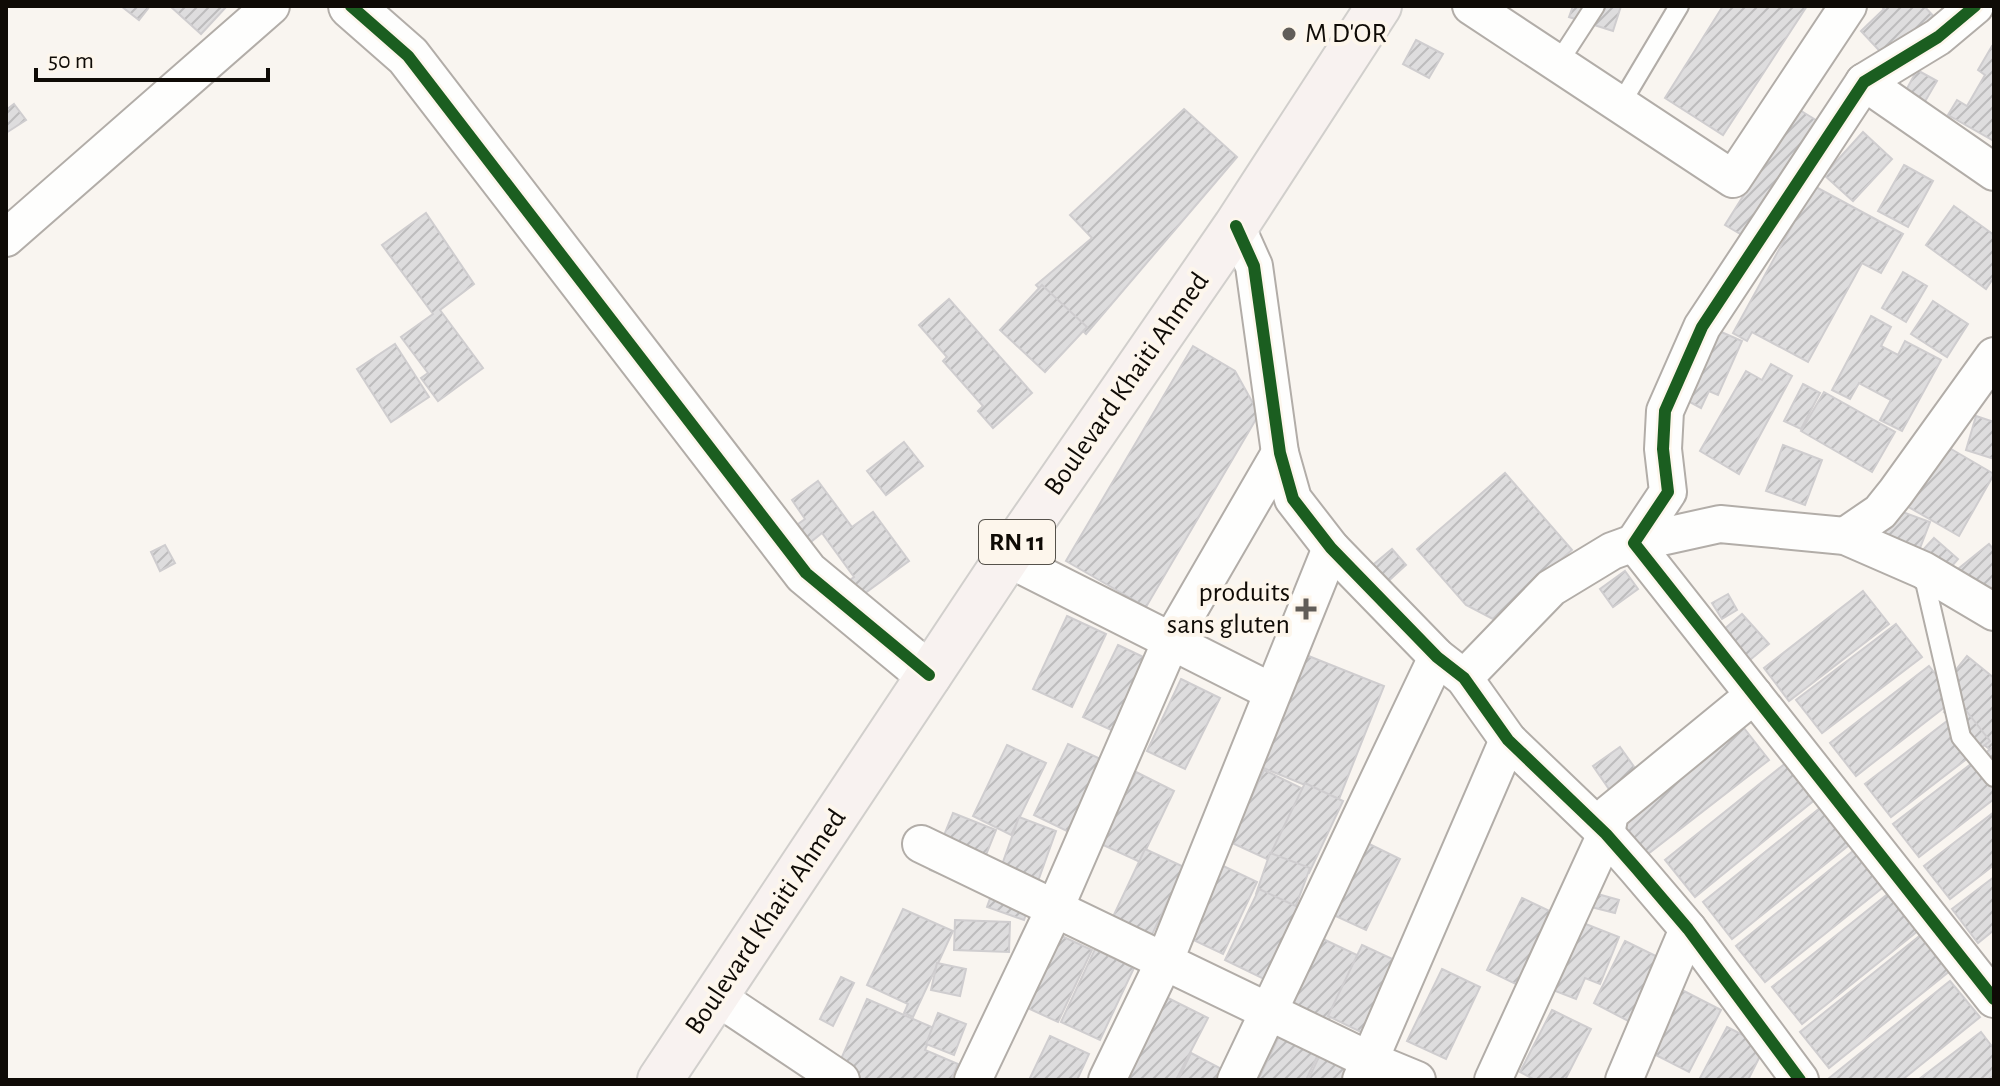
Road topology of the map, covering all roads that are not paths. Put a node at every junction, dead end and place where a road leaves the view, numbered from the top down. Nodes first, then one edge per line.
1 (271, 6) edge
2 (351, 6) edge
3 (1379, 6) edge
4 (1471, 6) edge
5 (1595, 6) edge
6 (1679, 6) edge
7 (1848, 6) edge
8 (1975, 6) edge
9 (1558, 63) junction
10 (1864, 82) junction
11 (1620, 105) junction
12 (1994, 172) edge
13 (1236, 226) junction
14 (6, 238) edge
15 (1994, 356) edge
16 (1280, 453) junction
17 (1845, 536) junction
18 (1634, 543) junction
19 (1331, 548) junction
20 (1007, 558) junction
21 (1923, 570) junction
22 (1994, 612) edge
23 (1171, 641) junction
24 (1450, 667) junction
25 (929, 675) junction
26 (1272, 692) junction
27 (1754, 695) junction
28 (1508, 740) junction
29 (1994, 777) edge
30 (1606, 834) junction
31 (921, 844) dead end
32 (1055, 908) junction
33 (1688, 929) junction
34 (1165, 960) junction
35 (717, 997) junction
36 (1994, 999) edge
37 (1269, 1011) junction
38 (1768, 1064) edge
39 (1366, 1070) edge
40 (660, 1080) edge
41 (841, 1080) edge
42 (973, 1080) edge
43 (1107, 1080) edge
44 (1236, 1080) edge
45 (1417, 1080) edge
46 (1493, 1080) edge
47 (1624, 1080) edge
48 (1800, 1080) edge

1 - 14 street
2 - 25 street
3 - 13 highway, Boulevard Khaiti Ahmed / RN 11
4 - 9 street
5 - 9 lane
6 - 11 lane
7 - 11 street
8 - 10 street
9 - 11 street
10 - 12 street
10 - 18 street
13 - 16 street
13 - 20 highway, Boulevard Khaiti Ahmed / RN 11
15 - 17 street
16 - 19 street
16 - 23 street
17 - 18 street
17 - 21 street
18 - 24 street
18 - 27 street
19 - 24 street
19 - 26 street
20 - 23 street
20 - 25 highway, Boulevard Khaiti Ahmed / RN 11
21 - 22 street
21 - 29 lane
23 - 26 street
23 - 32 street
24 - 28 street
24 - 37 street
25 - 35 highway, Boulevard Khaiti Ahmed / RN 11
26 - 34 street
27 - 30 street
27 - 36 street
28 - 30 street
28 - 39 street
30 - 33 street
30 - 46 street
31 - 32 street
32 - 34 street
32 - 42 street
33 - 38 street
33 - 47 street
34 - 37 street
34 - 43 street
35 - 40 highway, Boulevard Khaiti Ahmed / RN 11
35 - 41 street
37 - 39 street
37 - 44 street
38 - 48 street
39 - 45 street

